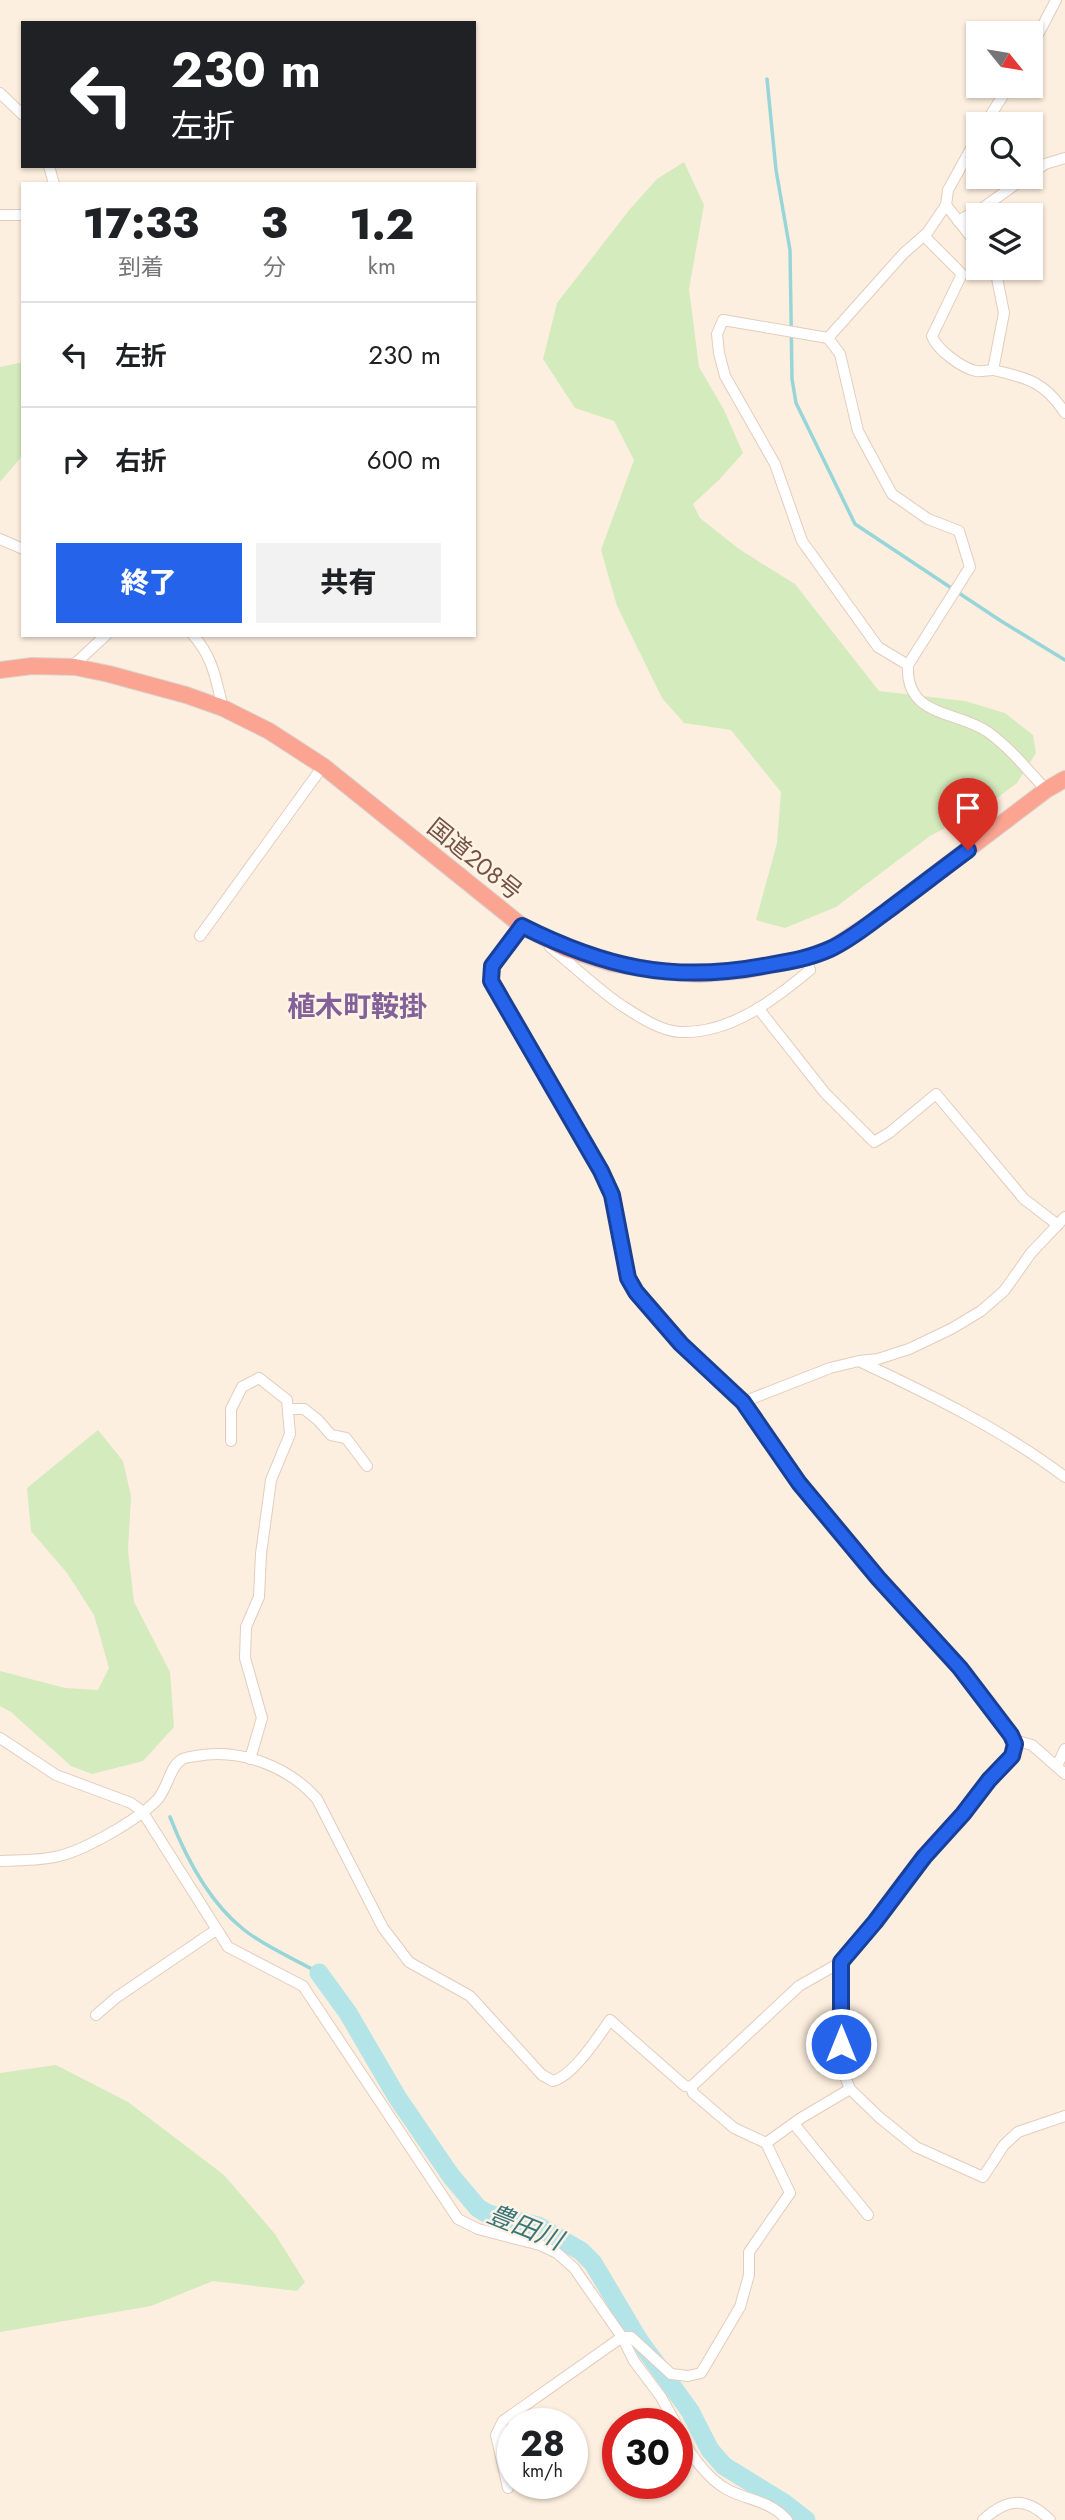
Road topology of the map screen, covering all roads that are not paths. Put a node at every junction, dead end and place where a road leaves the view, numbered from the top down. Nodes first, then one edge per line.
1 (1056, 0) edge
2 (1043, 25) edge
3 (0, 93) edge
4 (21, 113) edge
5 (966, 158) edge
6 (1065, 158) edge
7 (1043, 165) edge
8 (1009, 189) edge
9 (946, 205) junction
10 (0, 215) edge
11 (21, 215) edge
12 (958, 221) junction
13 (966, 231) edge
14 (924, 236) junction
15 (997, 280) edge
16 (828, 338) junction
17 (993, 370) junction
18 (1065, 413) edge
19 (0, 539) edge
20 (21, 548) edge
21 (104, 637) edge
22 (194, 637) edge
23 (908, 665) junction
24 (75, 667) junction
25 (0, 670) edge
26 (223, 708) junction
27 (323, 766) junction
28 (1065, 779) edge
29 (1046, 790) junction
30 (522, 926) junction
31 (200, 936) dead end
32 (806, 958) junction
33 (758, 1008) junction
34 (1062, 1221) edge
35 (859, 1361) junction
36 (743, 1402) junction
37 (288, 1409) junction
38 (231, 1441) dead end
39 (368, 1466) dead end
40 (1065, 1477) edge
41 (0, 1738) edge
42 (1014, 1740) junction
43 (1065, 1749) edge
44 (250, 1759) junction
45 (1061, 1770) edge
46 (142, 1811) junction
47 (0, 1861) edge
48 (216, 1930) junction
49 (841, 1962) junction
50 (96, 2015) dead end
51 (691, 2087) junction
52 (850, 2089) junction
53 (1065, 2116) edge
54 (794, 2124) junction
55 (766, 2143) junction
56 (868, 2215) dead end
57 (622, 2337) junction
58 (521, 2408) edge
59 (667, 2408) edge
60 (693, 2454) edge
61 (787, 2520) edge
62 (983, 2520) edge
63 (1050, 2520) edge

1 - 2 street
3 - 4 street
5 - 9 street
6 - 7 street
8 - 12 street
9 - 12 street
9 - 14 street
10 - 11 street
12 - 13 street
14 - 16 street
14 - 17 street
15 - 17 street
16 - 23 street
16 - 23 street
17 - 18 street
19 - 20 street
21 - 24 street
22 - 26 street
23 - 29 street
24 - 25 highway, 国道208号
24 - 26 highway, 国道208号
26 - 27 highway, 国道208号
27 - 30 highway, 国道208号
27 - 31 street
28 - 29 highway, 国道208号
29 - 32 highway, 国道208号
30 - 32 highway, 国道208号
30 - 33 street
30 - 36 street
32 - 33 street
33 - 34 street
34 - 35 street
35 - 36 street
35 - 40 street
36 - 42 street
37 - 38 street
37 - 39 street
37 - 44 street
41 - 46 street
42 - 45 street
42 - 49 street
43 - 45 street
44 - 46 street
44 - 51 street
46 - 47 street
46 - 48 street
48 - 50 street
48 - 57 street
49 - 51 street
49 - 52 street
51 - 55 street
52 - 53 street
52 - 54 street
54 - 55 street
54 - 56 street
55 - 57 street
57 - 58 street
57 - 59 street
60 - 61 street
62 - 63 street

